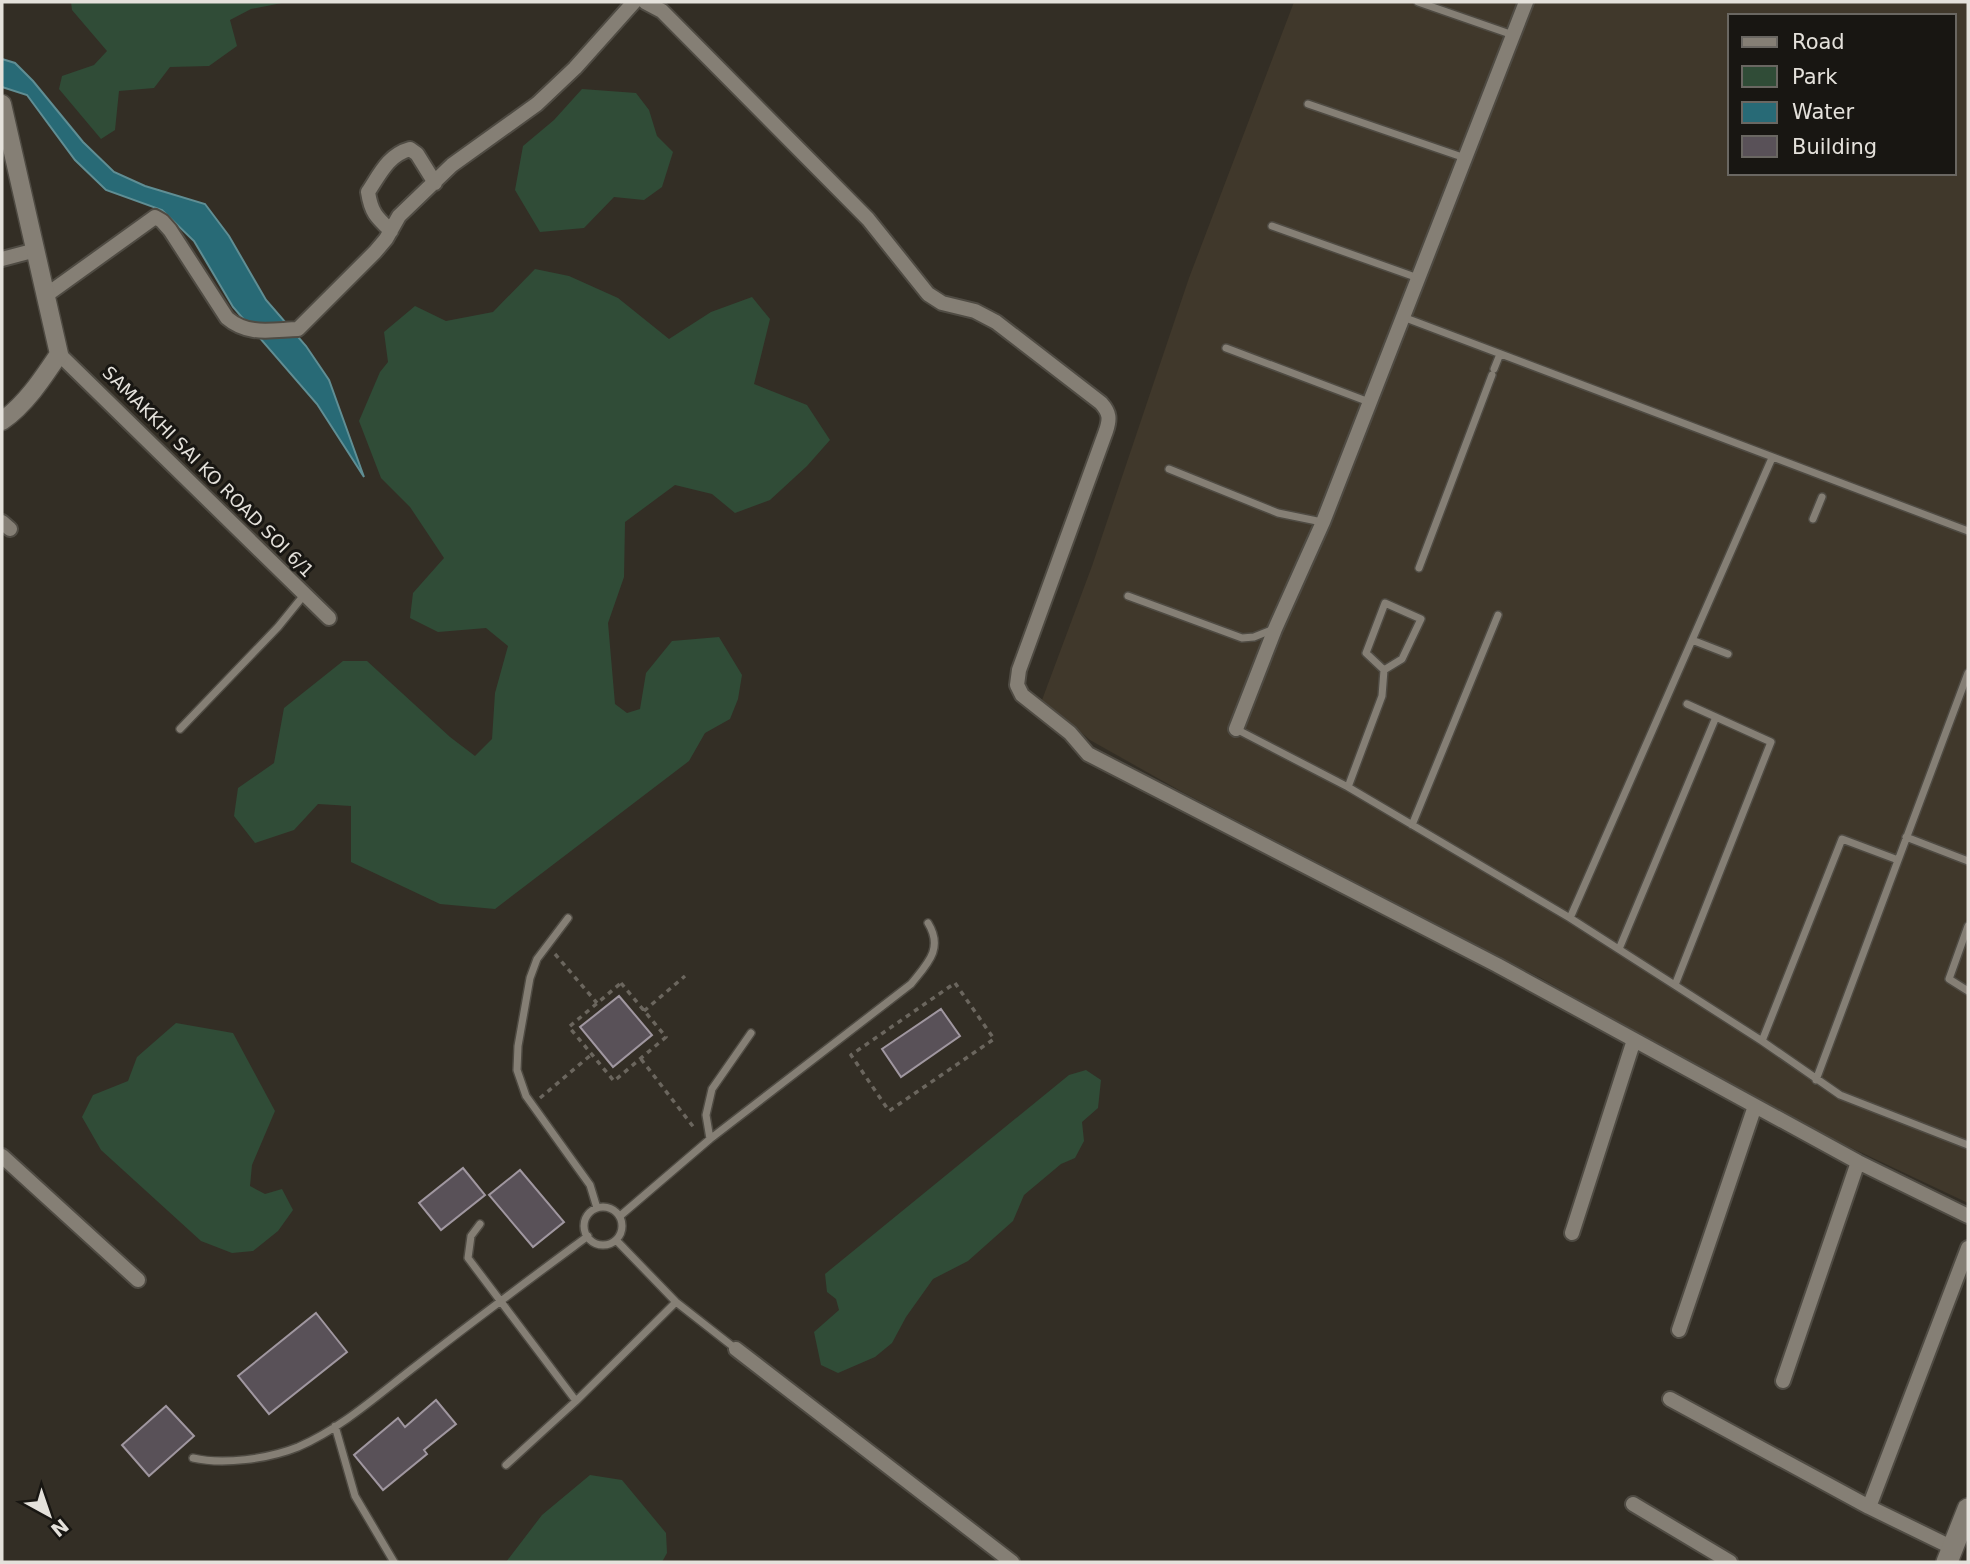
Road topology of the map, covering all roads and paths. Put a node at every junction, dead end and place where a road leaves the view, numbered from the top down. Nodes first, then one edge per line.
1 (634, 2) edge
2 (1418, 2) edge
3 (1526, 2) edge
4 (651, 3) edge
5 (1513, 35) junction
6 (2, 104) edge
7 (1308, 104) dead end
8 (1466, 158) junction
9 (435, 183) junction
10 (1272, 226) dead end
11 (391, 231) junction
12 (36, 250) junction
13 (2, 259) edge
14 (1418, 279) junction
15 (45, 296) junction
16 (1403, 317) junction
17 (1226, 348) dead end
18 (59, 354) junction
19 (1500, 354) junction
20 (1369, 402) junction
21 (2, 421) edge
22 (1772, 458) junction
23 (1169, 469) dead end
24 (1822, 497) dead end
25 (1813, 519) dead end
26 (1323, 522) junction
27 (1968, 531) edge
28 (1419, 568) dead end
29 (304, 594) junction
30 (1128, 596) dead end
31 (1498, 615) dead end
32 (328, 618) dead end
33 (1275, 629) junction
34 (1692, 640) junction
35 (1728, 654) dead end
36 (1384, 670) junction
37 (1968, 673) edge
38 (1686, 704) dead end
39 (1716, 717) junction
40 (180, 729) dead end
41 (1236, 729) joint
42 (1348, 788) junction
43 (1412, 825) junction
44 (1906, 837) junction
45 (1898, 860) junction
46 (1968, 861) edge
47 (568, 918) dead end
48 (1570, 918) junction
49 (928, 923) dead end
50 (1968, 926) edge
51 (547, 945) junction
52 (1619, 949) junction
53 (685, 976) dead end
54 (1675, 985) junction
55 (1968, 991) edge
56 (597, 1003) junction
57 (644, 1011) junction
58 (751, 1033) dead end
59 (994, 1039) joint
60 (1634, 1040) junction
61 (1762, 1041) junction
62 (592, 1054) junction
63 (641, 1059) junction
64 (1816, 1080) junction
65 (532, 1105) junction
66 (1755, 1106) junction
67 (708, 1141) junction
68 (1968, 1145) edge
69 (2, 1156) edge
70 (1858, 1162) junction
71 (597, 1208) junction
72 (620, 1216) junction
73 (1968, 1216) edge
74 (480, 1224) dead end
75 (1573, 1233) dead end
76 (588, 1236) junction
77 (616, 1240) junction
78 (1968, 1248) edge
79 (138, 1280) dead end
80 (500, 1301) junction
81 (676, 1301) junction
82 (1679, 1330) dead end
83 (736, 1349) joint
84 (1783, 1381) dead end
85 (1670, 1399) dead end
86 (576, 1401) junction
87 (335, 1426) junction
88 (193, 1458) dead end
89 (506, 1465) dead end
90 (1633, 1504) dead end
91 (1869, 1507) junction
92 (1968, 1508) edge
93 (1950, 1555) edge
94 (394, 1562) edge
95 (1012, 1562) edge
96 (1730, 1562) edge

1 - 9 street
2 - 5 lane
3 - 5 street
4 - 60 street
5 - 8 street
6 - 12 street
7 - 8 lane
8 - 14 street
9 - 11 street
9 - 11 street
10 - 14 lane
11 - 15 street
12 - 13 street
12 - 15 street
14 - 16 street
15 - 18 street
16 - 19 lane
16 - 20 street
17 - 20 lane
18 - 21 street
18 - 29 street, SAMAKKHI SAI KO ROAD SOI 6/1
19 - 22 lane
19 - 28 lane
20 - 26 street
22 - 27 lane
22 - 34 lane
23 - 26 lane
24 - 25 lane
26 - 33 street
29 - 32 street, SAMAKKHI SAI KO ROAD SOI 6/1
29 - 40 lane
30 - 33 lane
31 - 43 lane
33 - 41 street
34 - 35 lane
34 - 48 lane
36 - 36 lane
36 - 42 lane
37 - 44 lane
38 - 39 lane
39 - 52 lane
39 - 54 lane
41 - 42 lane
42 - 43 lane
43 - 48 lane
44 - 45 lane
44 - 46 lane
45 - 61 lane
45 - 64 lane
47 - 51 lane
48 - 52 lane
49 - 67 lane
50 - 55 lane
51 - 56 path
51 - 65 lane
52 - 54 lane
53 - 57 path
54 - 61 lane
56 - 57 path
56 - 62 path
57 - 63 path
58 - 67 lane
59 - 59 path
60 - 66 street
60 - 75 street
61 - 64 lane
62 - 63 path
62 - 65 path
63 - 67 path
64 - 68 lane
65 - 71 lane
66 - 70 street
66 - 82 street
67 - 72 lane
69 - 79 street
70 - 73 street
70 - 84 street
71 - 72 lane
71 - 76 lane
72 - 77 lane
74 - 80 lane
76 - 77 lane
76 - 80 lane
77 - 81 lane
78 - 91 street
80 - 86 lane
80 - 87 lane
81 - 83 lane
81 - 86 lane
83 - 95 street
85 - 91 street
86 - 89 lane
87 - 88 lane
87 - 94 lane
90 - 96 street
91 - 93 street
92 - 93 main road

